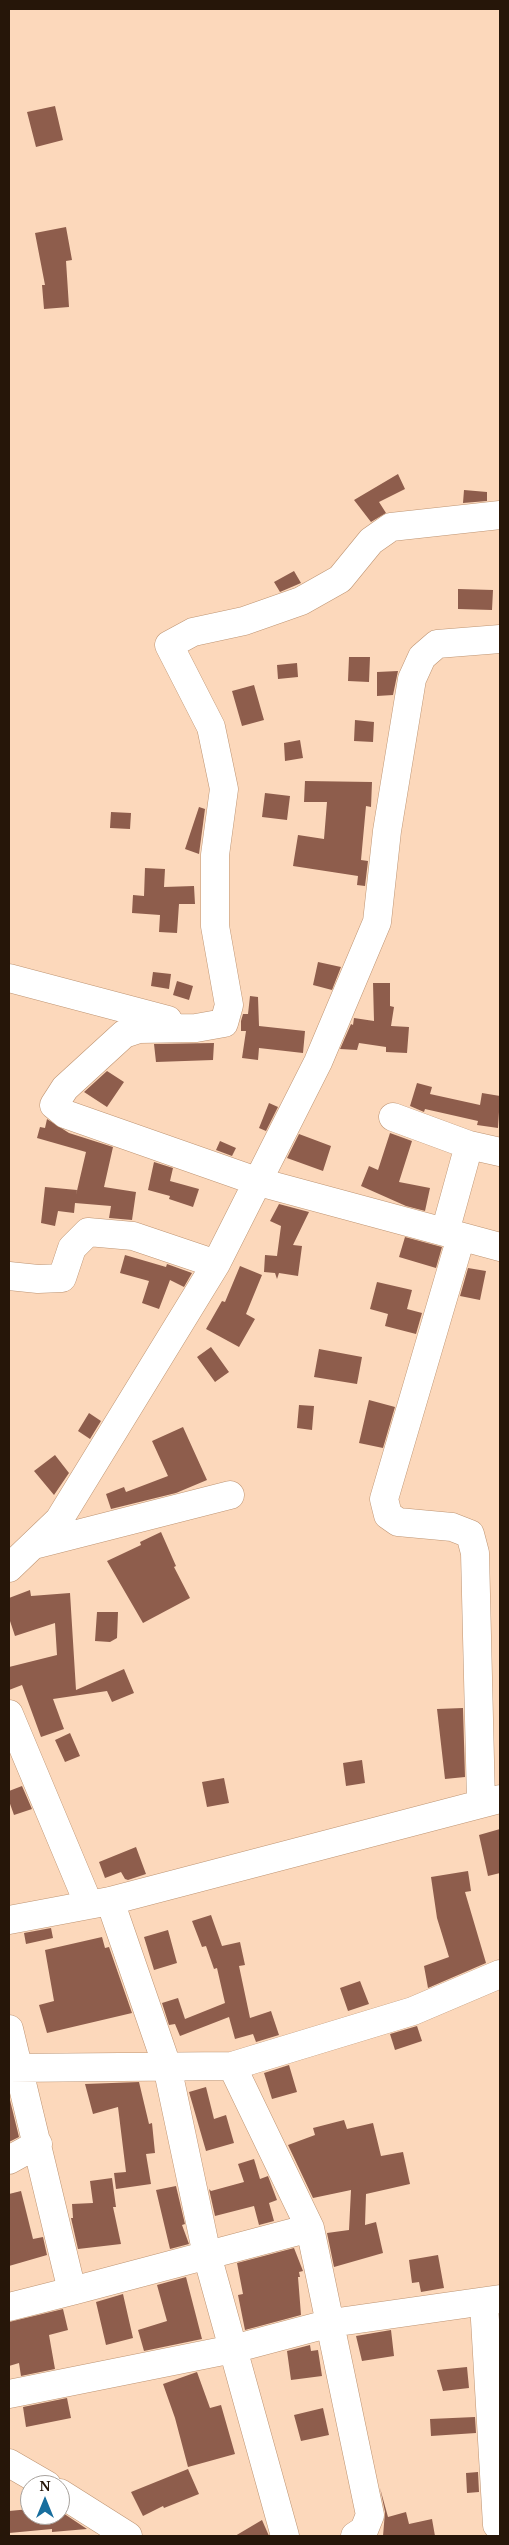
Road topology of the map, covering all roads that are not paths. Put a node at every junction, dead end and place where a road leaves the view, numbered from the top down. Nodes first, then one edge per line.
1 (500, 515) edge
2 (500, 639) edge
3 (9, 978) edge
4 (196, 1028) junction
5 (393, 1117) dead end
6 (469, 1145) junction
7 (500, 1152) edge
8 (259, 1182) junction
9 (453, 1235) junction
10 (500, 1247) edge
11 (216, 1264) junction
12 (9, 1276) edge
13 (230, 1495) dead end
14 (33, 1545) junction
15 (9, 1568) edge
16 (9, 1714) edge
17 (491, 1800) edge
18 (100, 1903) junction
19 (9, 1920) edge
20 (500, 1974) edge
21 (9, 2028) edge
22 (167, 2066) junction
23 (232, 2066) junction
24 (14, 2068) edge
25 (38, 2144) junction
26 (9, 2160) edge
27 (310, 2228) junction
28 (207, 2255) junction
29 (72, 2291) junction
30 (492, 2301) edge
31 (9, 2307) edge
32 (331, 2323) junction
33 (233, 2349) junction
34 (9, 2394) edge
35 (9, 2463) edge
36 (30, 2475) edge
37 (70, 2499) edge
38 (497, 2525) dead end
39 (128, 2536) edge
40 (284, 2536) edge
41 (355, 2536) edge

1 - 4 street
2 - 8 street
3 - 4 street
4 - 8 street
5 - 6 street
6 - 7 street
6 - 9 street
8 - 9 street
8 - 11 street
9 - 10 street
9 - 17 street
11 - 12 street
11 - 14 street
13 - 14 street
14 - 15 street
16 - 18 street
17 - 18 street
18 - 19 street
18 - 22 street
20 - 23 street
21 - 24 street
22 - 23 street
22 - 24 street
22 - 28 street
23 - 27 street
24 - 25 street
25 - 26 street
25 - 29 street
27 - 28 street
27 - 32 street
28 - 29 street
28 - 33 street
29 - 31 street
30 - 32 street
30 - 38 street
32 - 33 street
32 - 41 street
33 - 34 street
33 - 40 street
35 - 36 street
37 - 39 street

